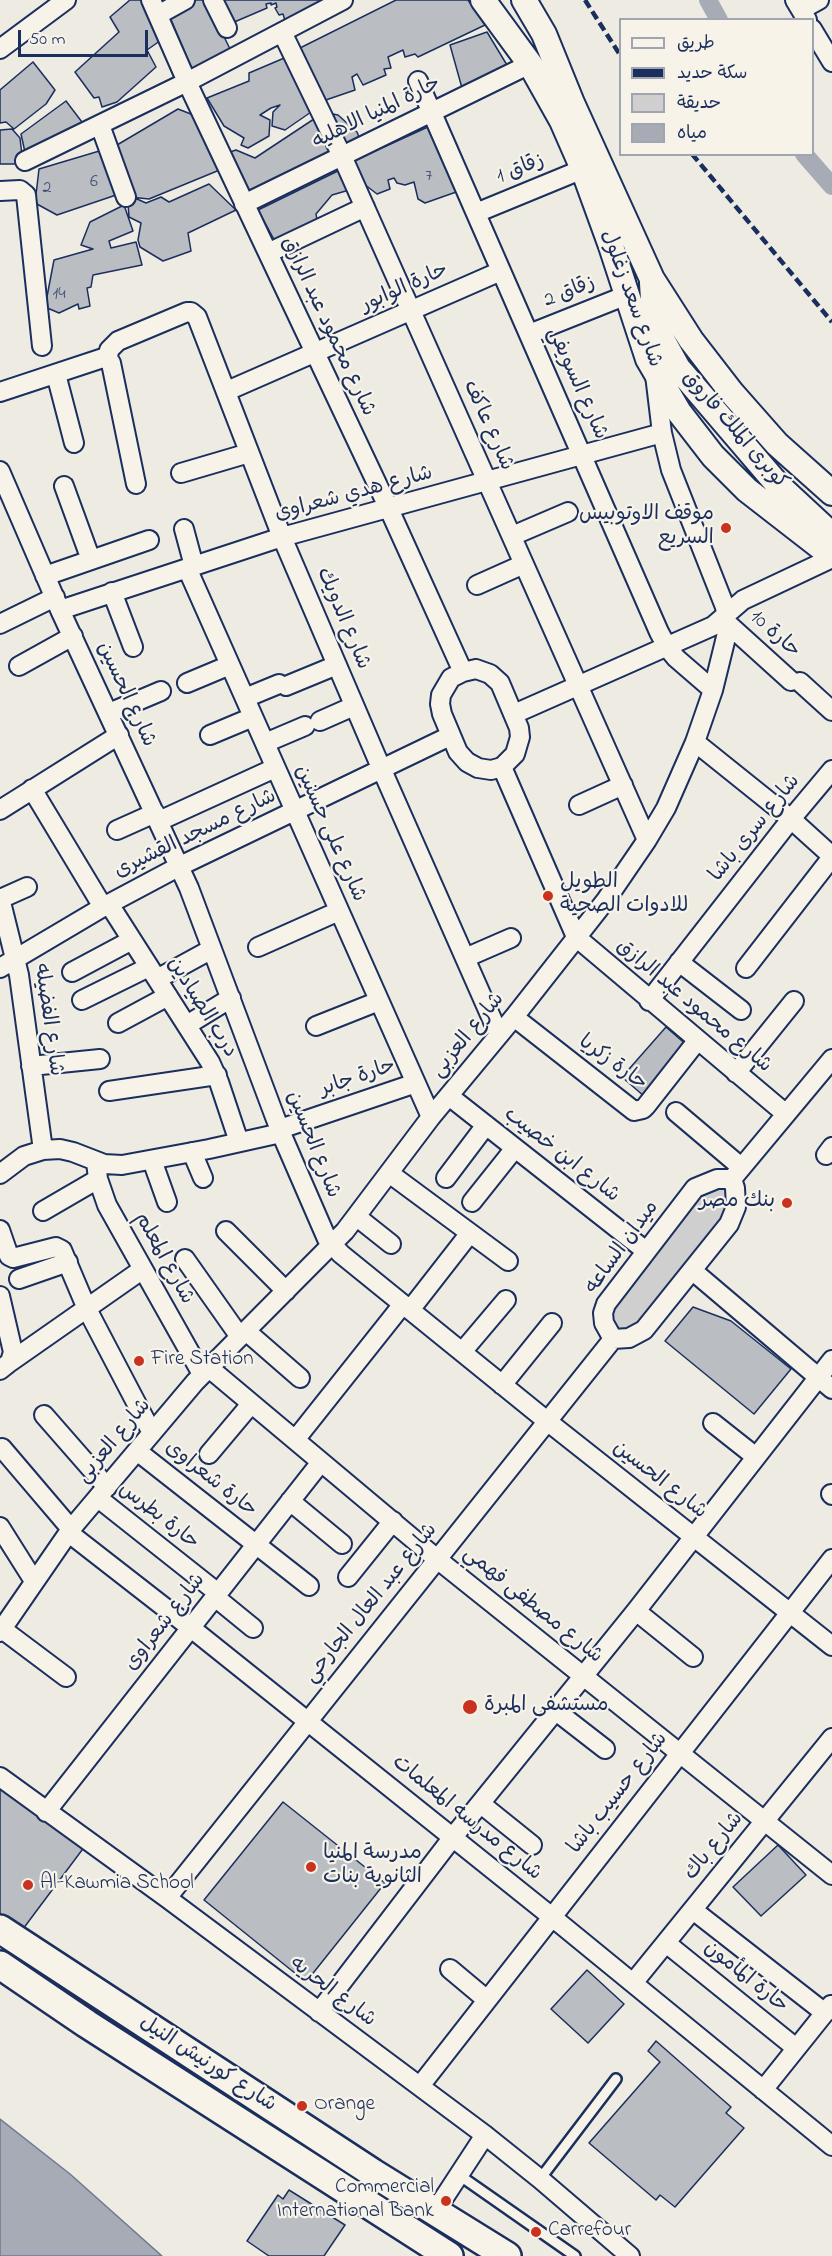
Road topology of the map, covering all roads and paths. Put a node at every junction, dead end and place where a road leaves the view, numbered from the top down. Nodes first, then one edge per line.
1 (66, 0) edge
2 (185, 0) edge
3 (213, 0) edge
4 (343, 0) edge
5 (483, 0) edge
6 (499, 0) edge
7 (524, 0) edge
8 (819, 0) edge
9 (154, 8) edge
10 (801, 10) edge
11 (227, 27) dead end
12 (814, 31) edge
13 (282, 32) junction
14 (0, 49) edge
15 (832, 62) edge
16 (530, 64) junction
17 (418, 81) dead end
18 (187, 82) junction
19 (572, 103) junction
20 (432, 112) junction
21 (100, 124) junction
22 (342, 156) junction
23 (25, 161) dead end
24 (583, 169) junction
25 (8, 190) edge
26 (126, 197) dead end
27 (244, 204) junction
28 (365, 207) junction
29 (476, 213) junction
30 (268, 253) junction
31 (501, 271) junction
32 (652, 279) junction
33 (627, 295) junction
34 (411, 310) junction
35 (529, 334) junction
36 (662, 339) junction
37 (691, 340) junction
38 (42, 346) dead end
39 (314, 353) junction
40 (108, 359) junction
41 (667, 371) junction
42 (56, 374) junction
43 (227, 391) junction
44 (0, 392) edge
45 (662, 433) junction
46 (74, 443) dead end
47 (249, 453) junction
48 (583, 455) junction
49 (181, 473) dead end
50 (1, 475) edge
51 (487, 482) junction
52 (136, 484) dead end
53 (64, 486) dead end
54 (832, 493) edge
55 (389, 509) junction
56 (568, 512) dead end
57 (184, 530) dead end
58 (832, 535) edge
59 (512, 536) junction
60 (282, 537) junction
61 (149, 540) dead end
62 (832, 557) edge
63 (91, 560) junction
64 (525, 564) junction
65 (191, 567) junction
66 (45, 576) junction
67 (477, 585) dead end
68 (112, 592) junction
69 (57, 603) junction
70 (727, 619) junction
71 (0, 624) edge
72 (73, 636) junction
73 (133, 647) dead end
74 (667, 647) junction
75 (230, 665) junction
76 (337, 665) junction
77 (19, 666) dead end
78 (463, 672) junction
79 (187, 683) dead end
80 (578, 686) junction
81 (713, 690) junction
82 (161, 691) dead end
83 (245, 698) junction
84 (354, 706) junction
85 (832, 711) edge
86 (109, 712) junction
87 (514, 714) junction
88 (253, 717) junction
89 (119, 735) junction
90 (210, 735) dead end
91 (450, 736) junction
92 (695, 742) junction
93 (265, 743) junction
94 (502, 767) junction
95 (275, 768) junction
96 (382, 770) junction
97 (829, 779) edge
98 (622, 785) junction
99 (32, 789) junction
100 (579, 805) dead end
101 (0, 810) edge
102 (295, 811) junction
103 (157, 817) junction
104 (791, 819) junction
105 (117, 830) dead end
106 (647, 840) junction
107 (832, 857) edge
108 (180, 866) junction
109 (27, 887) dead end
110 (0, 898) edge
111 (106, 906) junction
112 (339, 911) junction
113 (576, 937) junction
114 (511, 938) dead end
115 (132, 940) junction
116 (258, 947) dead end
117 (212, 949) junction
118 (465, 958) junction
119 (16, 959) junction
120 (679, 962) junction
121 (0, 968) edge
122 (746, 968) dead end
123 (72, 972) dead end
124 (153, 973) junction
125 (168, 996) junction
126 (231, 998) junction
127 (82, 1000) dead end
128 (379, 1001) junction
129 (649, 1001) junction
130 (794, 1001) dead end
131 (741, 1010) dead end
132 (514, 1017) junction
133 (118, 1023) dead end
134 (187, 1025) junction
135 (316, 1026) dead end
136 (499, 1035) junction
137 (697, 1041) junction
138 (100, 1059) dead end
139 (32, 1066) junction
140 (829, 1068) edge
141 (736, 1073) junction
142 (217, 1075) junction
143 (416, 1083) junction
144 (109, 1091) dead end
145 (449, 1096) junction
146 (676, 1112) dead end
147 (786, 1114) junction
148 (431, 1117) junction
149 (486, 1125) junction
150 (281, 1131) junction
151 (239, 1143) junction
152 (515, 1148) junction
153 (43, 1150) junction
154 (192, 1152) junction
155 (152, 1160) junction
156 (97, 1170) junction
157 (389, 1173) junction
158 (736, 1173) junction
159 (0, 1174) edge
160 (203, 1178) dead end
161 (446, 1178) dead end
162 (167, 1202) dead end
163 (472, 1202) dead end
164 (43, 1211) dead end
165 (357, 1217) junction
166 (0, 1230) edge
167 (226, 1231) dead end
168 (470, 1233) junction
169 (391, 1244) dead end
170 (332, 1246) junction
171 (646, 1251) junction
172 (185, 1259) dead end
173 (508, 1261) dead end
174 (68, 1262) junction
175 (143, 1269) junction
176 (693, 1271) junction
177 (19, 1280) dead end
178 (286, 1291) junction
179 (0, 1296) edge
180 (506, 1300) dead end
181 (407, 1307) junction
182 (87, 1309) junction
183 (552, 1323) dead end
184 (243, 1334) junction
185 (613, 1339) junction
186 (462, 1352) junction
187 (832, 1360) edge
188 (5, 1366) edge
189 (205, 1371) junction
190 (300, 1378) dead end
191 (825, 1384) edge
192 (502, 1385) junction
193 (251, 1404) junction
194 (44, 1415) dead end
195 (547, 1421) junction
196 (713, 1423) dead end
197 (152, 1432) junction
198 (295, 1440) junction
199 (2, 1448) dead end
200 (137, 1451) junction
201 (209, 1454) dead end
202 (756, 1457) junction
203 (321, 1462) junction
204 (103, 1492) junction
205 (290, 1502) junction
206 (393, 1521) junction
207 (1, 1530) edge
208 (70, 1531) junction
209 (694, 1537) junction
210 (342, 1544) dead end
211 (256, 1545) junction
212 (437, 1559) junction
213 (832, 1559) edge
214 (348, 1577) dead end
215 (34, 1581) junction
216 (309, 1586) dead end
217 (217, 1595) junction
218 (636, 1611) junction
219 (791, 1612) junction
220 (191, 1628) junction
221 (253, 1628) dead end
222 (1, 1631) edge
223 (832, 1646) edge
224 (693, 1657) dead end
225 (583, 1675) junction
226 (66, 1677) dead end
227 (556, 1710) junction
228 (308, 1721) junction
229 (832, 1738) edge
230 (605, 1749) dead end
231 (680, 1753) junction
232 (0, 1777) edge
233 (481, 1803) junction
234 (46, 1812) junction
235 (765, 1821) junction
236 (453, 1838) junction
237 (532, 1845) dead end
238 (832, 1875) edge
239 (167, 1898) junction
240 (693, 1910) junction
241 (552, 1917) junction
242 (0, 1929) edge
243 (666, 1943) junction
244 (0, 1965) edge
245 (450, 1969) dead end
246 (633, 1983) junction
247 (487, 2000) junction
248 (828, 2008) edge
249 (319, 2012) junction
250 (796, 2048) junction
251 (616, 2079) dead end
252 (420, 2086) junction
253 (763, 2090) junction
254 (485, 2135) junction
255 (832, 2146) edge
256 (459, 2175) junction
257 (540, 2179) junction
258 (434, 2212) junction
259 (449, 2256) edge
260 (507, 2256) edge
261 (575, 2256) edge
262 (630, 2256) edge

1 - 14 street
2 - 9 street
3 - 11 street
4 - 13 street
5 - 16 main road, شارع سعد زغلول
6 - 19 main road
7 - 19 main road, شارع سعد زغلول
8 - 10 street
9 - 18 street, شارع محمود عبد الرازق
12 - 15 street
13 - 18 street
13 - 22 street, شارع عاكف
16 - 20 street, حارة المنيا الاهليه
16 - 24 main road, شارع سعد زغلول
17 - 20 street, شارع السويفي
18 - 21 street
18 - 27 street, شارع محمود عبد الرازق
19 - 32 main road, شارع سعد زغلول
20 - 22 street, حارة المنيا الاهليه
20 - 29 street, شارع السويفي
21 - 23 street
21 - 26 street
22 - 27 street, حارة المنيا الاهليه
22 - 28 street, شارع عاكف
24 - 29 street, زقاق 1
24 - 33 main road, شارع سعد زغلول
25 - 38 street
27 - 30 street, شارع محمود عبد الرازق
28 - 30 street
28 - 34 street, شارع عاكف
29 - 31 street, شارع السويفي
30 - 39 street, شارع محمود عبد الرازق
31 - 34 street, حارة الوابور
31 - 35 street, شارع السويفي
32 - 36 main road, كوبرى الملك فاروق
32 - 37 main road, شارع سعد زغلول
33 - 35 street, زقاق 2
33 - 41 main road, شارع سعد زغلول
34 - 39 street, حارة الوابور
34 - 51 street, شارع عاكف
35 - 48 street, شارع السويفي
36 - 37 main road
36 - 41 main road, كوبرى الملك فاروق
37 - 54 main road, شارع سعد زغلول
39 - 43 street, حارة الوابور
39 - 55 street, شارع محمود عبد الرازق
40 - 42 street
40 - 43 street, شارع الدويك
40 - 52 street
41 - 45 street
41 - 58 main road, كوبرى الملك فاروق
41 - 62 main road, شارع سعد زغلول
42 - 44 street
42 - 46 street
43 - 47 street, شارع الدويك
45 - 48 street, شارع هدي شعراوى
45 - 70 street
47 - 49 street
47 - 60 street, شارع الدويك
48 - 51 street, شارع هدي شعراوى
48 - 74 street, شارع السويفي
50 - 66 street, شارع الحسين
51 - 55 street, شارع هدي شعراوى
51 - 59 street, شارع عاكف
53 - 63 street
55 - 60 street, شارع هدي شعراوى
55 - 78 street, شارع محمود عبد الرازق
56 - 59 street
57 - 65 street, شارع على حسنين
59 - 64 street, شارع عاكف
60 - 65 street, شارع هدي شعراوى
60 - 76 street, شارع الدويك
61 - 63 street
62 - 70 street
63 - 66 street
64 - 67 street
64 - 80 street, شارع عاكف
65 - 68 street, شارع هدي شعراوى
65 - 75 street, شارع على حسنين
66 - 69 street, شارع الحسين
68 - 69 street, شارع هدي شعراوى
68 - 73 street
69 - 71 street, شارع هدي شعراوى
69 - 72 street, شارع الحسين
70 - 74 street
70 - 81 street, شارع العزبى
70 - 85 street, حارة 10
72 - 77 street
72 - 86 street, شارع الحسين
74 - 80 street
74 - 81 street, شارع السويفي
75 - 79 street
75 - 83 street, شارع على حسنين
76 - 83 street
76 - 84 street, شارع الدويك
78 - 87 street
78 - 91 street
80 - 87 street
80 - 98 street, شارع عاكف
81 - 92 street, شارع العزبى
82 - 86 street
83 - 88 street, شارع على حسنين
84 - 93 street
84 - 96 street, شارع الدويك
86 - 89 street, شارع الحسين
87 - 94 street
88 - 90 street
88 - 93 street, شارع على حسنين
89 - 99 street
89 - 103 street, شارع الحسين
91 - 94 street
91 - 96 street, شارع مسجد القشيرى
92 - 104 street
92 - 106 street, شارع العزبى
93 - 95 street, شارع على حسنين
94 - 113 street, شارع محمود عبد الرازق
95 - 102 street, شارع على حسنين
95 - 103 street
96 - 102 street, شارع مسجد القشيرى
96 - 118 street, شارع الدويك
97 - 104 street, شارع سرى باشا
98 - 100 street
98 - 106 street, شارع عاكف
99 - 101 street
99 - 111 street, درب الصيادين
102 - 108 street, شارع مسجد القشيرى
102 - 112 street, شارع على حسنين
103 - 105 street
103 - 108 street, شارع الحسين
104 - 107 street
104 - 120 street, شارع سرى باشا
106 - 113 street, شارع العزبى
107 - 122 street
108 - 111 street, شارع مسجد القشيرى
108 - 117 street, شارع الحسين
109 - 110 street
110 - 119 street, شارع الفضيله
111 - 115 street, درب الصيادين
111 - 119 street, شارع مسجد القشيرى
112 - 116 street
112 - 128 street, شارع على حسنين
113 - 129 street, شارع محمود عبد الرازق
113 - 132 street, شارع العزبى
114 - 118 street
115 - 123 street
115 - 124 street, درب الصيادين
117 - 124 street
117 - 126 street, شارع الحسين
118 - 136 street, شارع الدويك
119 - 121 street, شارع مسجد القشيرى
119 - 139 street, شارع الفضيله
120 - 129 street, شارع سرى باشا
120 - 131 street
124 - 125 street, درب الصيادين
124 - 127 street
125 - 133 street
125 - 134 street, درب الصيادين
126 - 134 street
126 - 150 street, شارع الحسين
128 - 135 street
128 - 143 street, شارع على حسنين
129 - 137 street, شارع محمود عبد الرازق
130 - 141 street
132 - 136 street, شارع العزبى
132 - 137 street, حارة زكريا
134 - 142 street, درب الصيادين
136 - 145 street, شارع العزبى
137 - 141 street, شارع محمود عبد الرازق
138 - 139 street
139 - 153 street, شارع الفضيله
140 - 147 street
141 - 147 street, شارع محمود عبد الرازق
142 - 144 street
142 - 151 street, درب الصيادين
143 - 148 street, شارع على حسنين
143 - 150 street, حارة جابر
145 - 148 street, شارع العزبى
145 - 149 street, شارع ابن خصيب
146 - 158 street
147 - 158 street
148 - 157 street, شارع العزبى
149 - 152 street, شارع ابن خصيب
149 - 161 street
150 - 151 street, حارة جابر
150 - 170 street, شارع الحسين
151 - 154 street, حارة جابر
152 - 163 street
152 - 171 street, شارع ابن خصيب
153 - 156 street, حارة جابر
153 - 159 street
154 - 155 street, حارة جابر
154 - 160 street
155 - 156 street, حارة جابر
155 - 162 street
156 - 164 street
156 - 175 street, شارع المعلم
157 - 165 street, شارع العزبى
157 - 168 street
158 - 171 street, ميدان الساعه
158 - 176 street
165 - 169 street
165 - 170 street, شارع العزبى
166 - 174 street
167 - 178 street
168 - 173 street
168 - 181 street
170 - 178 street, شارع العزبى
170 - 181 street, شارع الحسين
171 - 185 street, ميدان الساعه
172 - 184 street
174 - 177 street
174 - 182 street
175 - 182 street
175 - 189 street, شارع المعلم
176 - 185 street
176 - 191 street
178 - 184 street, شارع العزبى
179 - 188 street
180 - 186 street
181 - 186 street, شارع الحسين
181 - 198 street
182 - 188 street
182 - 197 street
183 - 192 street
184 - 189 street, شارع العزبى
184 - 190 street
185 - 195 street, شارع عبد العال الجارحي
186 - 192 street, شارع الحسين
187 - 191 street
189 - 193 street, شارع مصطفى فهمي
189 - 197 street, شارع العزبى
191 - 202 street
192 - 195 street, شارع الحسين
193 - 198 street, شارع مصطفى فهمي
193 - 201 street
194 - 204 street, حارة بطرس
195 - 209 street, شارع الحسين
195 - 212 street, شارع عبد العال الجارحي
196 - 202 street
197 - 200 street, شارع العزبى
198 - 203 street, شارع مصطفى فهمي
199 - 208 street, شارع مدرسه المعلمات
200 - 204 street, شارع العزبى
200 - 211 street, حارة شعراوى
202 - 209 street
203 - 205 street, شارع شعراوى
203 - 206 street, شارع مصطفى فهمي
204 - 208 street, شارع العزبى
204 - 217 street, حارة بطرس
205 - 210 street
205 - 211 street, شارع شعراوى
206 - 212 street, شارع مصطفى فهمي
206 - 214 street
207 - 215 street
208 - 215 street, شارع العزبى
208 - 220 street, شارع مدرسه المعلمات
209 - 218 street
209 - 219 street, شارع الحسين
211 - 216 street
211 - 217 street, شارع شعراوى
212 - 225 street, شارع مصطفى فهمي
212 - 228 street, شارع عبد العال الجارحي
213 - 219 street, شارع حسيب باشا
215 - 222 street, شارع العزبى
217 - 220 street, شارع شعراوى
217 - 221 street, حارة بطرس
218 - 224 street
218 - 225 street
219 - 223 street, شارع الحسين
219 - 231 street, شارع حسيب باشا
220 - 228 street, شارع مدرسه المعلمات
220 - 234 street, شارع شعراوى
222 - 226 street
225 - 227 street
225 - 231 street, شارع مصطفى فهمي
227 - 230 street
227 - 233 street
228 - 236 street, شارع مدرسه المعلمات
228 - 239 street, شارع عبد العال الجارحي
229 - 235 street, شارع باك
231 - 235 street, شارع مصطفى فهمي
231 - 241 street, شارع حسيب باشا
232 - 234 street, شارع الحريه
233 - 236 street
233 - 237 street
234 - 239 street, شارع الحريه
235 - 238 street, شارع مصطفى فهمي
235 - 240 street, شارع باك
236 - 241 street, شارع مدرسه المعلمات
236 - 249 street
239 - 249 street, شارع الحريه
240 - 243 street, شارع باك
240 - 248 street
241 - 246 street, شارع مدرسه المعلمات
241 - 247 street, شارع حسيب باشا
242 - 258 main road, شارع كورنيش النيل
243 - 246 street, شارع باك
243 - 250 street, حارة المأمون
244 - 259 main road, شارع كورنيش النيل
245 - 247 street
246 - 253 street, شارع مدرسه المعلمات
247 - 252 street, شارع حسيب باشا
248 - 250 street
249 - 252 street, شارع الحريه
250 - 253 street
251 - 257 lane
252 - 254 street, شارع الحريه
253 - 255 street, شارع مدرسه المعلمات
254 - 256 street
254 - 257 street, شارع الحريه
256 - 258 street
256 - 261 lane
257 - 262 street, شارع الحريه
258 - 260 main road, شارع كورنيش النيل

